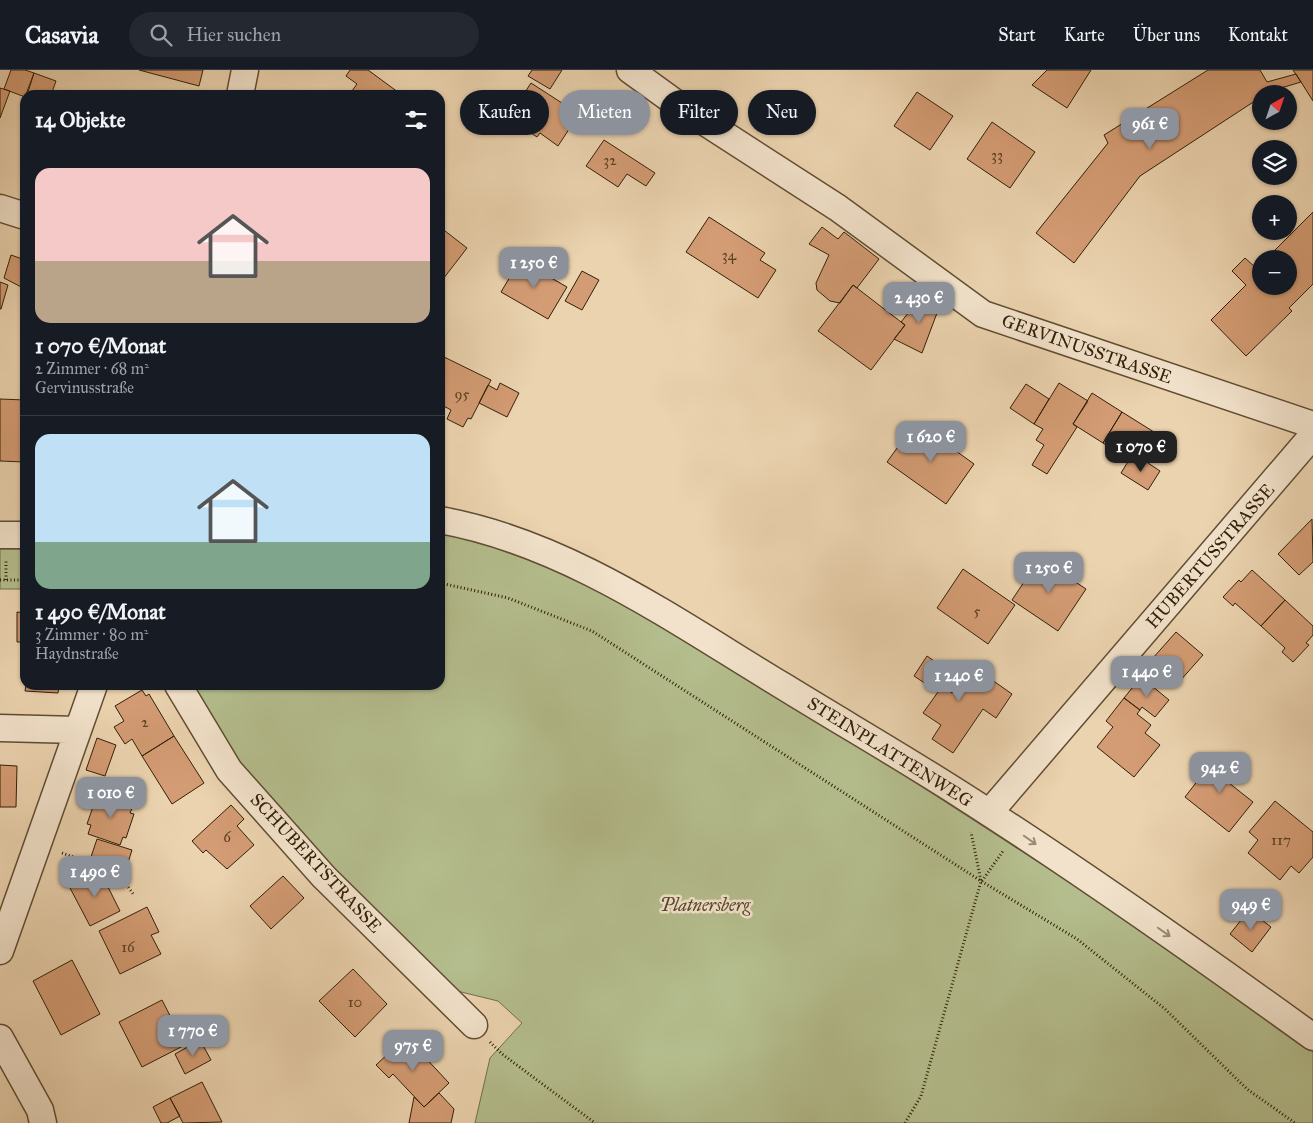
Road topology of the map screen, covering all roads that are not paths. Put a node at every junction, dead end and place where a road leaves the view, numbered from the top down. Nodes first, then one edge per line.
1 (245, 70) edge
2 (630, 70) edge
3 (241, 90) edge
4 (0, 208) edge
5 (20, 214) edge
6 (1313, 425) edge
7 (1313, 435) edge
8 (445, 521) edge
9 (0, 535) edge
10 (20, 535) edge
11 (92, 690) edge
12 (181, 690) edge
13 (0, 728) edge
14 (78, 730) junction
15 (989, 813) junction
16 (0, 951) edge
17 (474, 1025) road end
18 (1313, 1037) edge
19 (0, 1038) edge
20 (43, 1123) edge

1 - 3 street
2 - 6 street, GERVINUSSTRASSE
4 - 5 street
7 - 15 street, HUBERTUSSTRASSE
8 - 15 street, STEINPLATTENWEG
9 - 10 street
11 - 14 street
12 - 17 street, SCHUBERTSTRASSE
13 - 14 street
14 - 16 street
15 -> 18 street, STEINPLATTENWEG
19 - 20 street

